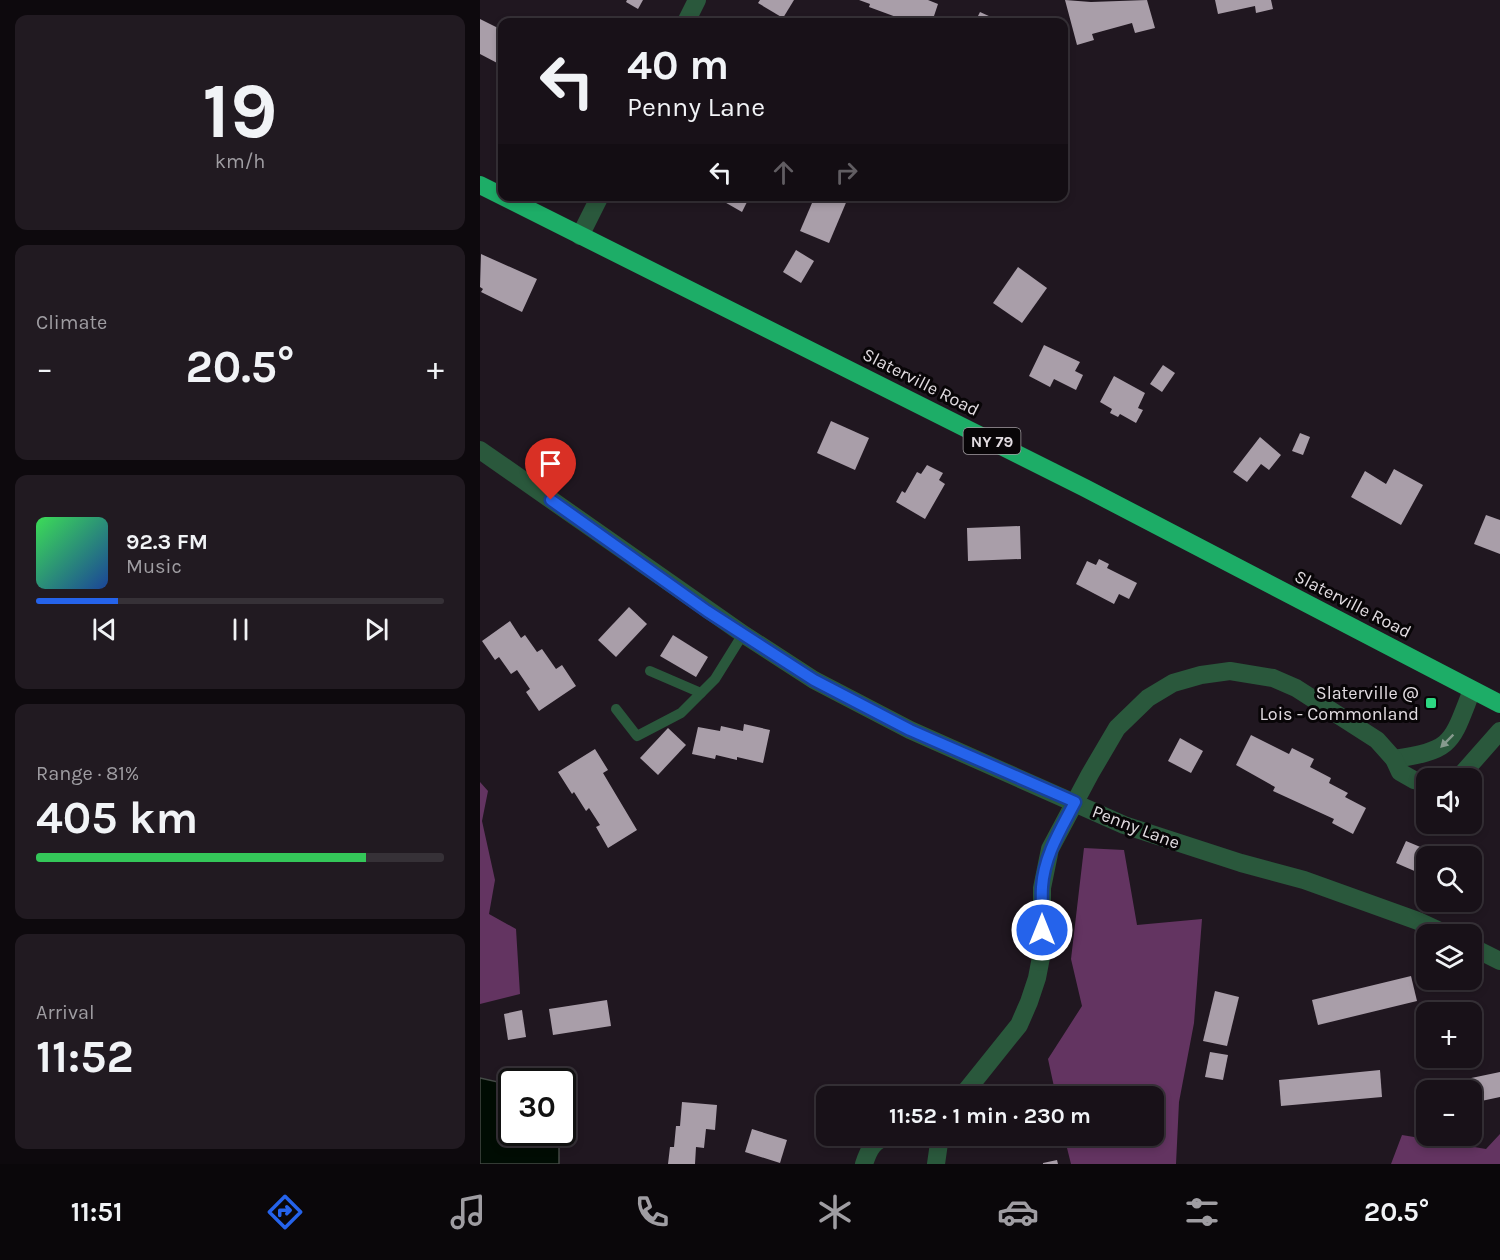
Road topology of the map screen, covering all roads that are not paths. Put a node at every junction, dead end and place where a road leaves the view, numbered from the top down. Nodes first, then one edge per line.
1 (697, 0) edge
2 (688, 18) edge
3 (480, 185) edge
4 (498, 194) edge
5 (511, 201) edge
6 (598, 201) edge
7 (580, 236) junction
8 (480, 450) edge
9 (743, 634) junction
10 (650, 672) dead end
11 (1472, 690) junction
12 (701, 693) junction
13 (1500, 704) edge
14 (616, 709) dead end
15 (1500, 731) edge
16 (1394, 759) junction
17 (1467, 768) edge
18 (1416, 780) edge
19 (1075, 802) junction
20 (1424, 924) edge
21 (1482, 952) edge
22 (1500, 961) edge
23 (970, 1086) edge
24 (872, 1146) edge
25 (939, 1146) edge
26 (864, 1164) edge
27 (936, 1164) edge

1 - 2 street
3 - 4 highway, Slaterville Road / NY 79
5 - 7 highway, Slaterville Road / NY 79
6 - 7 street
7 - 11 highway, Slaterville Road / NY 79
8 - 9 street, Penny Lane
9 - 12 lane
9 - 19 street, Penny Lane
10 - 12 lane
11 - 13 highway, Slaterville Road / NY 79
11 -> 16 street
12 - 14 lane
15 - 17 street
16 - 18 street
16 - 19 street
19 - 20 street, Penny Lane
19 - 23 street
21 - 22 street
24 - 26 street
25 - 27 street

